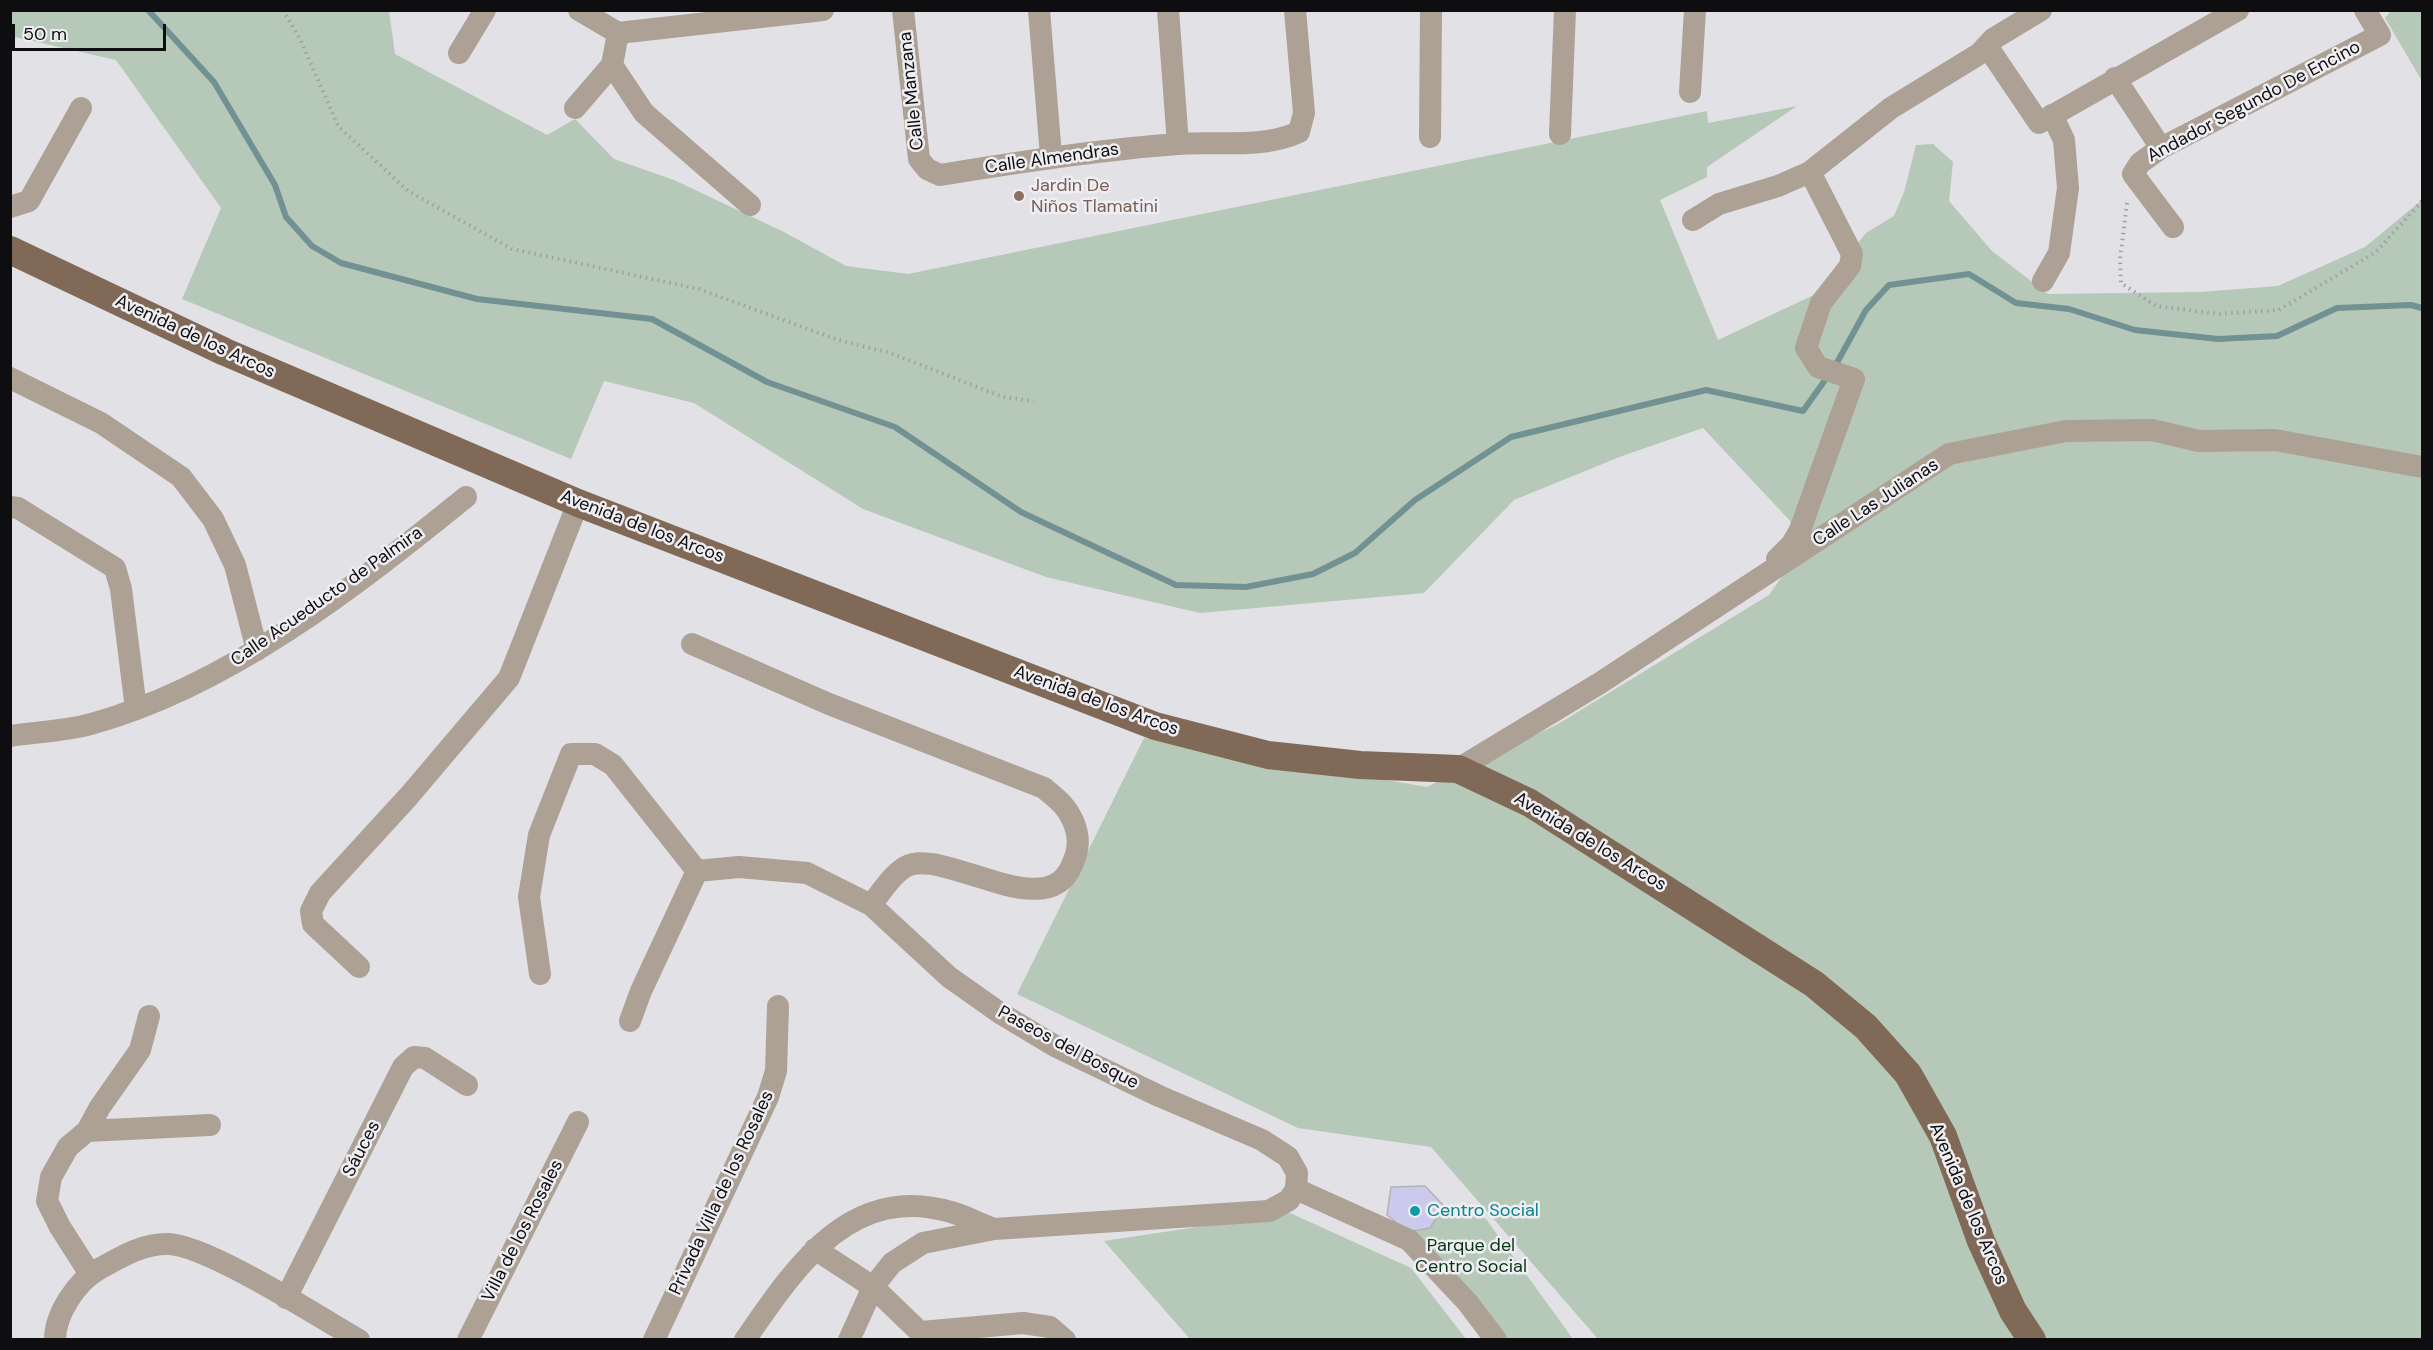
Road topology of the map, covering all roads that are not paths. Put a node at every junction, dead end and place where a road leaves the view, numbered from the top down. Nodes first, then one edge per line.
1 (484, 10) edge
2 (579, 10) edge
3 (823, 10) edge
4 (903, 10) edge
5 (1039, 10) edge
6 (1168, 10) edge
7 (1295, 10) edge
8 (1431, 10) edge
9 (1564, 10) edge
10 (1695, 10) edge
11 (2041, 10) edge
12 (2238, 10) edge
13 (2365, 10) edge
14 (618, 33) junction
15 (1991, 44) junction
16 (459, 53) dead end
17 (612, 65) junction
18 (2115, 78) junction
19 (1690, 93) dead end
20 (81, 108) dead end
21 (575, 108) dead end
22 (2046, 119) junction
23 (1560, 134) dead end
24 (1431, 137) dead end
25 (1178, 144) junction
26 (2161, 148) junction
27 (1051, 156) junction
28 (927, 170) joint
29 (1810, 172) junction
30 (750, 205) dead end
31 (10, 207) edge
32 (1694, 220) dead end
33 (2173, 226) dead end
34 (10, 250) edge
35 (2043, 281) dead end
36 (10, 378) edge
37 (2422, 467) edge
38 (466, 497) dead end
39 (578, 503) junction
40 (10, 507) edge
41 (1749, 586) junction
42 (692, 644) dead end
43 (256, 650) junction
44 (135, 709) junction
45 (10, 736) edge
46 (1458, 769) junction
47 (697, 871) junction
48 (871, 905) junction
49 (359, 967) dead end
50 (540, 974) dead end
51 (777, 1006) dead end
52 (149, 1016) dead end
53 (630, 1021) dead end
54 (467, 1085) dead end
55 (578, 1122) dead end
56 (210, 1125) dead end
57 (87, 1131) junction
58 (1296, 1189) junction
59 (994, 1229) junction
60 (815, 1249) junction
61 (90, 1274) junction
62 (873, 1287) junction
63 (286, 1298) junction
64 (55, 1334) edge
65 (925, 1336) edge
66 (359, 1340) edge
67 (468, 1340) edge
68 (654, 1340) edge
69 (745, 1340) edge
70 (849, 1340) edge
71 (1065, 1340) edge
72 (1496, 1340) edge
73 (2032, 1340) edge

1 - 16 street
2 - 14 street
3 - 14 street
4 - 28 street, Calle Manzana
5 - 27 street
6 - 25 street
7 - 25 street, Calle Almendras
8 - 24 street
9 - 23 street
10 - 19 street
11 - 15 street
12 - 18 street
13 - 26 street, Andador Segundo De Encino
14 - 17 street
15 - 22 street
15 - 29 street
17 - 21 street
17 - 30 street
18 - 22 street
18 - 26 street
20 - 31 street
22 - 35 street
25 - 27 street, Calle Almendras
26 - 33 street, Andador Segundo De Encino
27 - 28 street, Calle Almendras
29 - 32 street
29 - 41 street
34 - 39 main road, Avenida de los Arcos
36 - 43 street
37 - 41 street, Calle Las Julianas
38 - 43 street, Calle Acueducto de Palmira
39 - 46 main road, Avenida de los Arcos
39 - 49 street
40 - 44 street
41 - 46 street, Calle Las Julianas
42 - 48 street
43 - 44 street, Calle Acueducto de Palmira
44 - 45 street, Calle Acueducto de Palmira
46 - 73 main road, Avenida de los Arcos
47 - 48 street, Paseos del Bosque
47 - 50 street
47 - 53 street
48 - 58 street, Paseos del Bosque
51 - 68 street, Privada Villa de los Rosales
52 - 57 street
54 - 63 street, Sáuces
55 - 67 street, Villa de los Rosales
56 - 57 street
57 - 61 street
58 - 59 street
58 - 72 street
59 - 60 street
59 - 62 street
60 - 62 street
60 - 69 street
61 - 63 street
61 - 64 street
62 - 65 street
62 - 70 street
63 - 66 street
65 - 71 street

